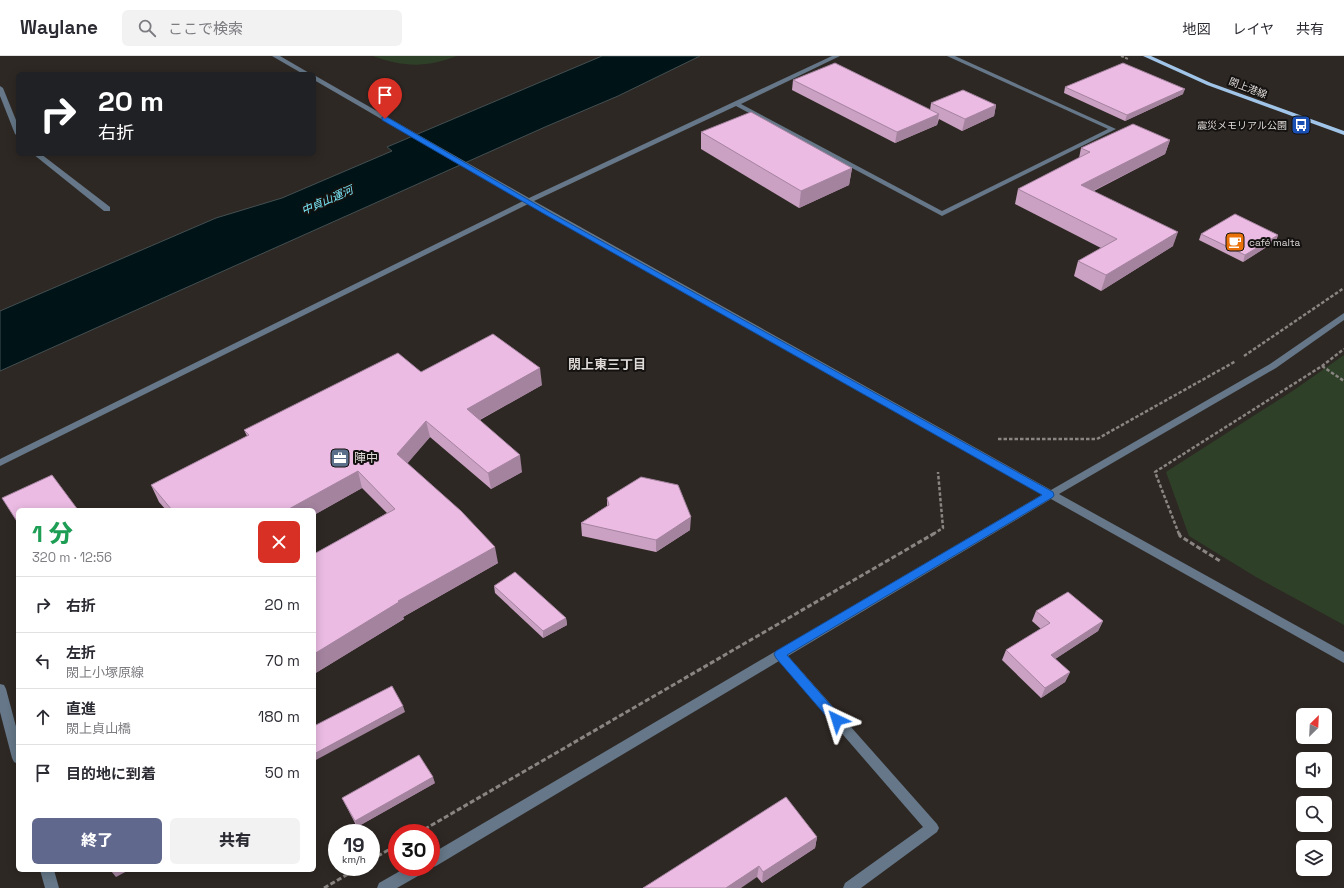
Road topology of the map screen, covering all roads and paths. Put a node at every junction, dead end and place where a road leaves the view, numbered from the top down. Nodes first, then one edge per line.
1 (275, 56) edge
2 (837, 56) edge
3 (950, 56) edge
4 (1146, 56) edge
5 (304, 72) edge
6 (316, 78) edge
7 (0, 88) edge
8 (737, 104) junction
9 (16, 129) edge
10 (1344, 133) edge
11 (39, 156) edge
12 (527, 202) junction
13 (107, 209) dead end
14 (1344, 288) edge
15 (1344, 316) edge
16 (1344, 349) edge
17 (1322, 366) junction
18 (1344, 381) edge
19 (995, 439) dead end
20 (0, 463) edge
21 (938, 472) dead end
22 (1050, 495) junction
23 (1224, 563) dead end
24 (780, 654) junction
25 (1344, 658) edge
26 (0, 689) edge
27 (16, 750) edge
28 (433, 824) edge
29 (440, 855) edge
30 (48, 872) edge
31 (345, 876) edge
32 (405, 876) edge
33 (52, 888) edge
34 (324, 888) edge
35 (384, 888) edge
36 (850, 888) edge

1 - 5 street
2 - 8 street
3 - 8 street
4 - 10 main road, 閖上港線
6 - 12 street
7 - 9 street
8 - 12 street
11 - 13 street
12 - 20 street
12 - 22 street
14 - 19 path
15 - 22 street
16 - 17 path
17 - 18 path
17 - 23 path
21 - 28 path
22 - 24 street
22 - 25 street
24 - 29 street
24 - 36 street
26 - 27 street
30 - 33 street
31 - 34 path
32 - 35 street

